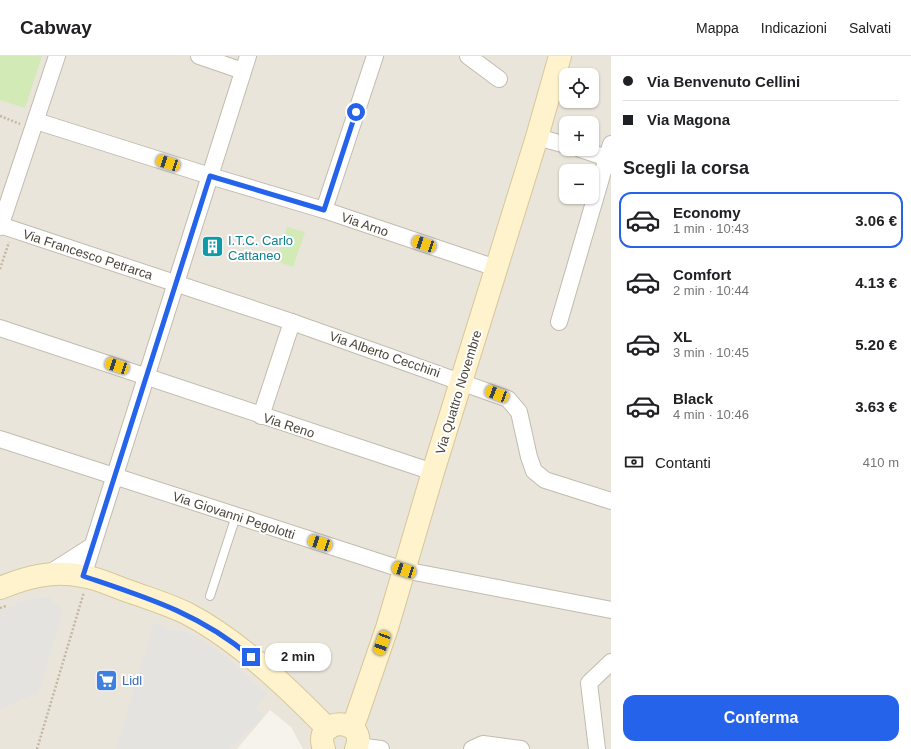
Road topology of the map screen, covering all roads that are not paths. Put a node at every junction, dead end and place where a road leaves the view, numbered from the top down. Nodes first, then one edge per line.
1 (57, 56) edge
2 (199, 56) edge
3 (375, 56) edge
4 (468, 56) edge
5 (560, 56) edge
6 (246, 63) edge
7 (499, 79) dead end
8 (35, 125) junction
9 (537, 137) junction
10 (559, 143) edge
11 (599, 150) edge
12 (609, 151) edge
13 (210, 176) junction
14 (324, 210) junction
15 (0, 226) edge
16 (496, 268) junction
17 (176, 283) junction
18 (292, 322) junction
19 (559, 322) dead end
20 (0, 328) edge
21 (146, 376) junction
22 (462, 381) junction
23 (261, 416) junction
24 (0, 439) edge
25 (433, 472) junction
26 (114, 477) junction
27 (611, 501) edge
28 (236, 516) junction
29 (92, 546) junction
30 (404, 570) junction
31 (48, 574) junction
32 (84, 587) junction
33 (6, 596) edge
34 (210, 596) dead end
35 (611, 610) edge
36 (611, 662) edge
37 (326, 739) edge
38 (354, 741) edge
39 (381, 749) edge
40 (472, 749) edge
41 (521, 749) edge
42 (597, 749) edge

1 - 8 street
2 - 6 street
3 - 14 street
4 - 7 street
5 - 9 main road, Via Quattro Novembre
6 - 13 street
8 - 13 street, Via Arno
8 - 15 street
9 - 10 street
9 - 16 main road, Via Quattro Novembre
11 - 12 street
12 - 19 street
13 - 14 street, Via Arno
13 - 17 street
14 - 16 street, Via Arno
15 - 17 street, Via Francesco Petrarca
16 - 22 main road, Via Quattro Novembre
17 - 18 street, Via Alberto Cecchini
17 - 21 street
18 - 22 street, Via Alberto Cecchini
18 - 23 street
20 - 21 street, Via Reno
21 - 23 street, Via Reno
21 - 26 street
22 - 25 main road, Via Quattro Novembre
22 - 27 street, Via Alberto Cecchini
23 - 25 street, Via Reno
24 - 26 street, Via Giovanni Pegolotti
25 - 30 main road, Via Quattro Novembre
26 - 28 street, Via Giovanni Pegolotti
26 - 29 street
28 - 30 street, Via Giovanni Pegolotti
28 - 34 lane
29 - 31 street
29 - 32 street
30 - 35 street, Via Giovanni Pegolotti
30 - 38 main road, Via Quattro Novembre
31 - 32 main road
31 - 33 main road
32 - 37 main road
36 - 42 street
37 - 38 main road
38 - 39 street
40 - 41 street

